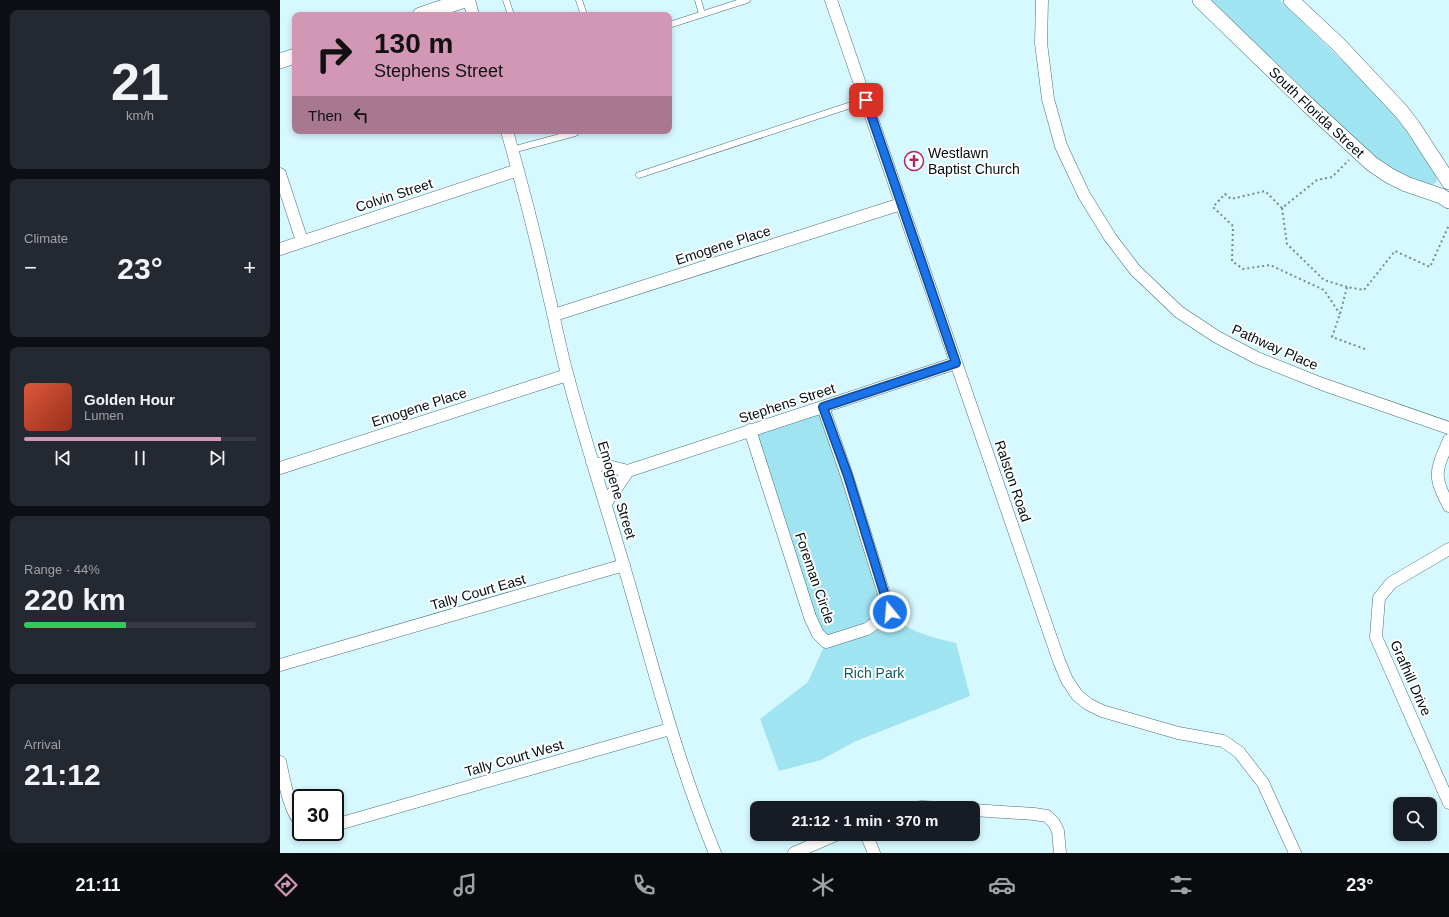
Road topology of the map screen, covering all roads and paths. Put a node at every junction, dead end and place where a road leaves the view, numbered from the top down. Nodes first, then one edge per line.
1 (465, 0) edge
2 (468, 0) edge
3 (506, 0) edge
4 (579, 0) edge
5 (698, 0) edge
6 (747, 0) edge
7 (831, 0) edge
8 (1042, 0) edge
9 (1200, 0) edge
10 (1291, 0) edge
11 (429, 12) edge
12 (472, 12) edge
13 (510, 12) edge
14 (583, 12) edge
15 (702, 14) junction
16 (672, 24) edge
17 (292, 57) edge
18 (280, 61) edge
19 (866, 100) junction
20 (508, 134) edge
21 (571, 134) edge
22 (512, 150) junction
23 (1357, 152) junction
24 (518, 170) junction
25 (280, 174) edge
26 (639, 175) dead end
27 (1449, 182) edge
28 (1449, 200) edge
29 (902, 204) junction
30 (1282, 208) junction
31 (1449, 225) edge
32 (302, 241) junction
33 (280, 249) edge
34 (1347, 286) junction
35 (1340, 314) junction
36 (554, 315) junction
37 (1365, 349) dead end
38 (956, 363) junction
39 (567, 375) junction
40 (823, 407) junction
41 (1449, 428) edge
42 (750, 430) junction
43 (1449, 440) edge
44 (592, 462) junction
45 (280, 468) edge
46 (628, 471) junction
47 (606, 503) junction
48 (1449, 506) edge
49 (1449, 549) edge
50 (624, 565) junction
51 (280, 665) edge
52 (670, 729) junction
53 (280, 762) edge
54 (1449, 803) edge
55 (292, 805) edge
56 (980, 810) edge
57 (344, 822) edge
58 (822, 841) edge
59 (869, 841) edge
60 (715, 853) edge
61 (794, 853) edge
62 (874, 853) edge
63 (1060, 853) edge
64 (1294, 853) edge

1 - 11 street
2 - 12 street
3 - 13 lane
4 - 14 lane
5 - 15 lane
6 - 15 lane
7 - 19 street, Ralston Road
8 - 41 street, Pathway Place
9 - 23 street, South Florida Street
10 - 27 street
15 - 16 lane
17 - 18 street
19 - 26 lane
19 - 29 street, Ralston Road
20 - 22 street, Emogene Street
21 - 22 lane
22 - 24 street, Emogene Street
23 - 28 street, South Florida Street
23 - 30 path
24 - 32 street, Colvin Street
24 - 36 street, Emogene Street
25 - 32 street
29 - 36 street, Emogene Place
29 - 38 street, Ralston Road
30 - 34 path
30 - 35 path
31 - 34 path
32 - 33 street, Colvin Street
34 - 35 path
35 - 37 path
36 - 39 street, Emogene Street
38 - 40 street, Stephens Street
38 - 64 street, Ralston Road
39 - 44 street, Emogene Street
39 - 45 street, Emogene Place
40 - 42 street, Stephens Street
40 - 42 street, Foreman Circle
42 - 46 street, Stephens Street
43 - 48 street
44 - 46 street
44 - 47 street, Emogene Street
46 - 47 street
47 - 50 street, Emogene Street
49 - 54 street, Grafhill Drive
50 - 51 street, Tally Court East
50 - 52 street, Emogene Street
52 - 57 street, Tally Court West
52 - 60 street, Emogene Street
53 - 55 street
56 - 63 street
58 - 61 street
59 - 62 street

